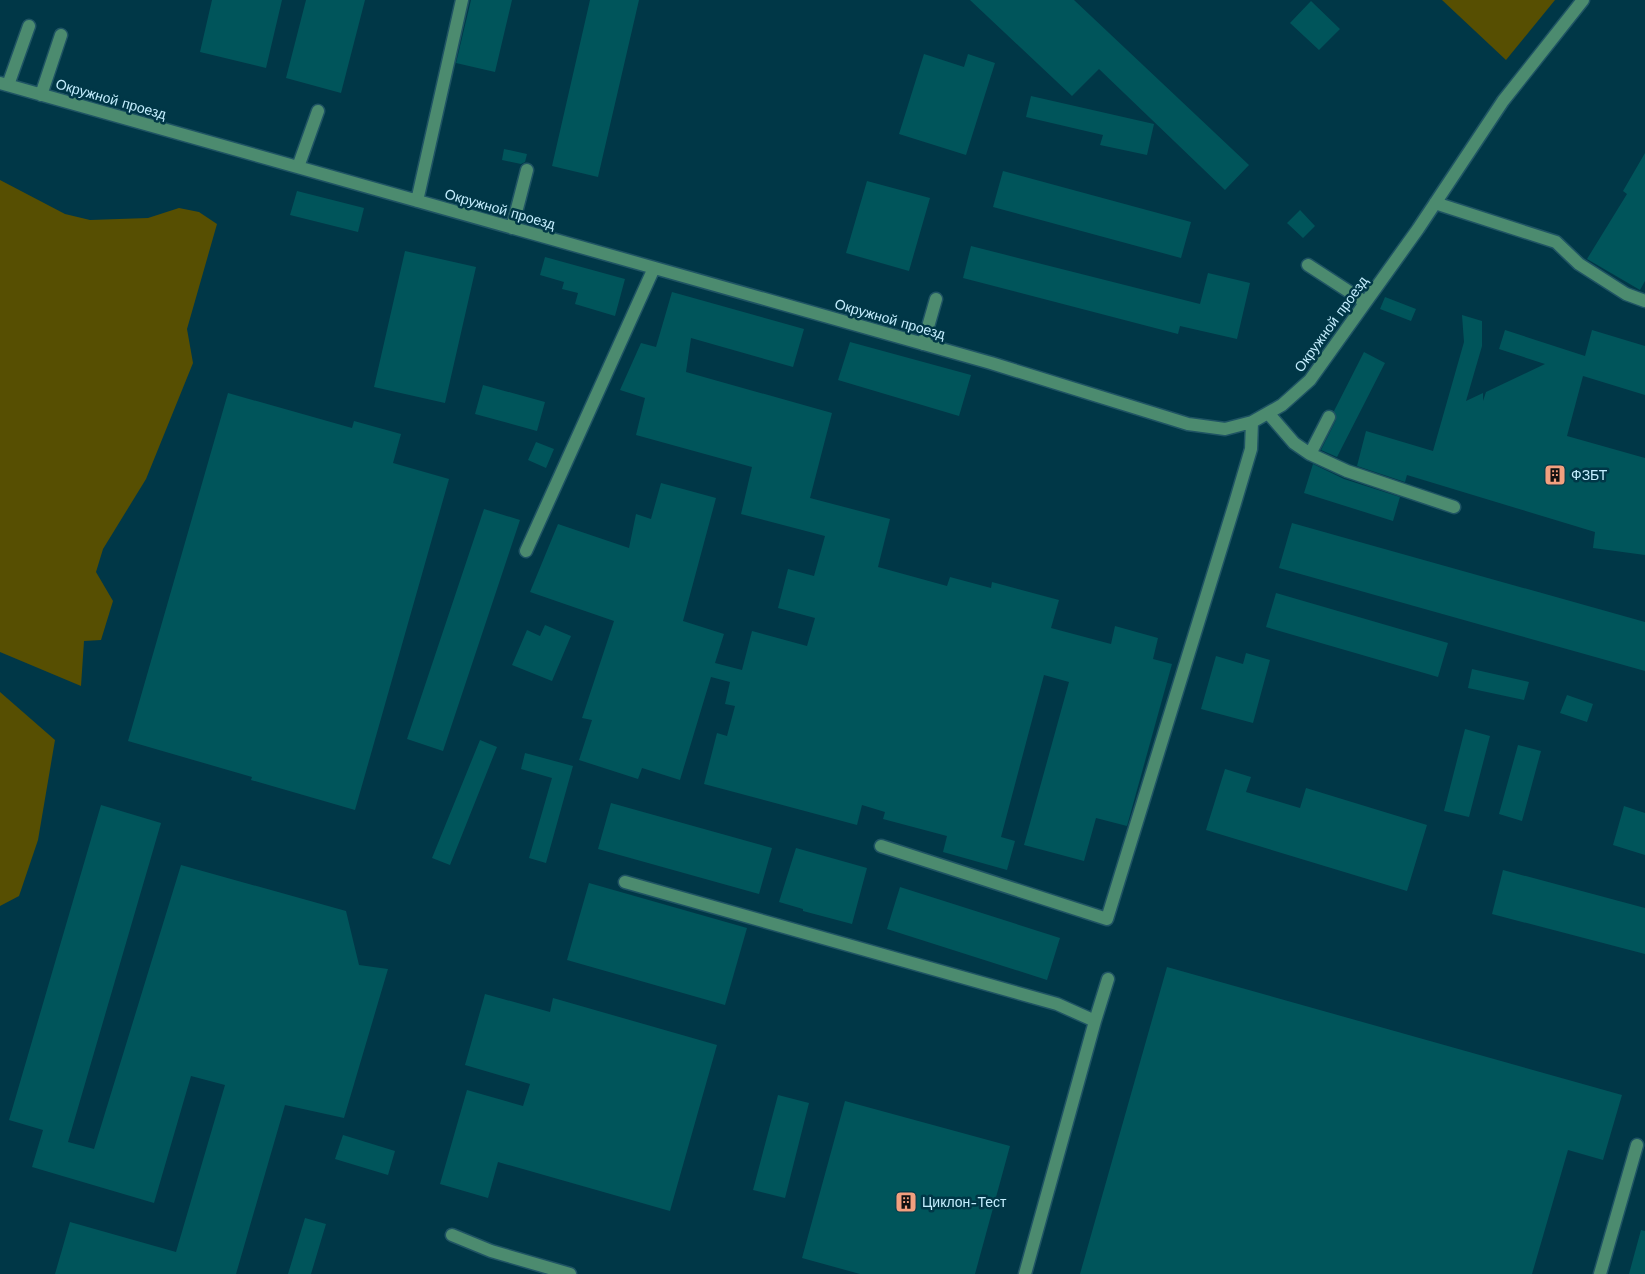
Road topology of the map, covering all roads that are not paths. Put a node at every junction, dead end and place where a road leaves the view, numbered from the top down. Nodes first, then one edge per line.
1 (462, 0) edge
2 (1584, 0) edge
3 (29, 26) dead end
4 (61, 35) dead end
5 (4, 84) edge
6 (41, 95) junction
7 (318, 111) dead end
8 (298, 167) junction
9 (526, 170) dead end
10 (417, 201) junction
11 (1435, 203) junction
12 (512, 228) junction
13 (1308, 265) dead end
14 (654, 268) junction
15 (936, 299) dead end
16 (1645, 301) edge
17 (1365, 302) junction
18 (923, 344) junction
19 (1268, 413) junction
20 (1329, 417) dead end
21 (1252, 422) junction
22 (1310, 454) junction
23 (1454, 507) dead end
24 (526, 551) dead end
25 (881, 846) dead end
26 (625, 882) dead end
27 (1108, 979) dead end
28 (1095, 1021) junction
29 (1637, 1145) dead end
30 (452, 1235) dead end
31 (570, 1274) edge
32 (1025, 1274) edge
33 (1600, 1274) edge

1 - 10 street
2 - 11 street, Окружной проезд
3 - 5 street
4 - 6 street
5 - 6 street, Окружной проезд
6 - 8 street, Окружной проезд
7 - 8 street
8 - 10 street, Окружной проезд
9 - 12 street
10 - 12 street, Окружной проезд
11 - 16 street
11 - 17 street, Окружной проезд
12 - 14 street, Окружной проезд
13 - 17 street
14 - 18 street, Окружной проезд
14 - 24 street
15 - 18 street
17 - 19 street, Окружной проезд
18 - 21 street, Окружной проезд
19 - 21 street, Окружной проезд
19 - 22 street
20 - 22 street
21 - 25 street
22 - 23 street
26 - 28 street
27 - 28 street
28 - 32 street
29 - 33 street
30 - 31 street

